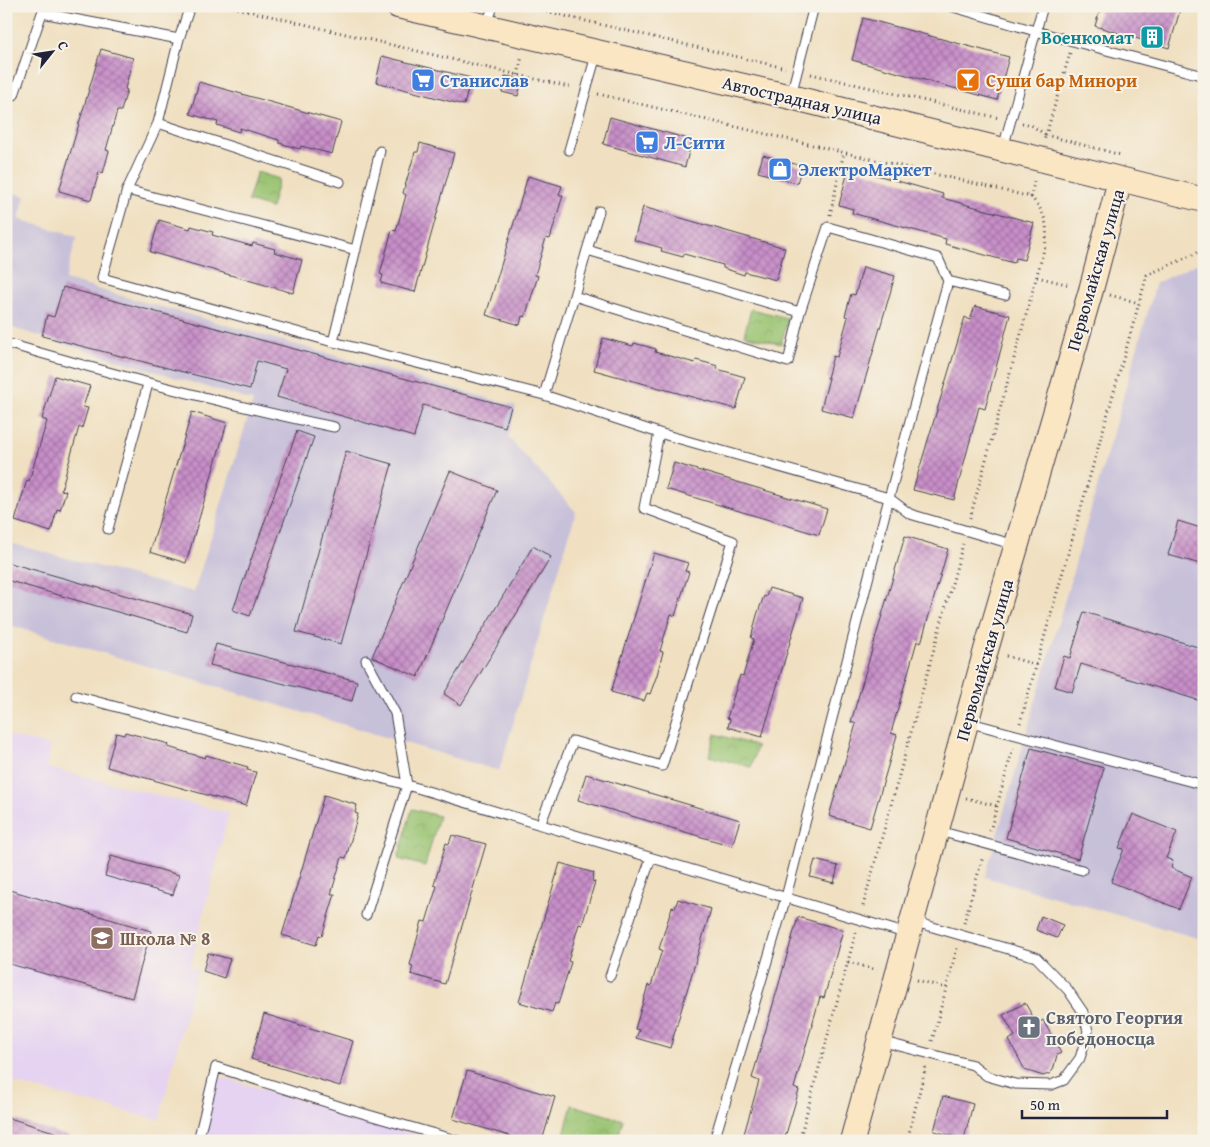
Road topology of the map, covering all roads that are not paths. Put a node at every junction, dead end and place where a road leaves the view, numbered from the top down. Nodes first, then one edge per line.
1 (190, 6) edge
2 (398, 6) edge
3 (814, 6) edge
4 (950, 6) edge
5 (1043, 6) edge
6 (490, 17) edge
7 (1035, 31) junction
8 (179, 39) junction
9 (597, 52) junction
10 (1204, 76) edge
11 (14, 95) dead end
12 (791, 97) junction
13 (158, 123) junction
14 (1003, 149) junction
15 (569, 150) dead end
16 (380, 151) dead end
17 (1120, 180) junction
18 (340, 182) dead end
19 (127, 190) junction
20 (1204, 200) edge
21 (598, 212) dead end
22 (356, 250) junction
23 (587, 250) junction
24 (948, 281) junction
25 (1005, 295) dead end
26 (574, 296) junction
27 (800, 312) junction
28 (333, 342) junction
29 (6, 343) edge
30 (148, 384) junction
31 (544, 396) junction
32 (334, 427) dead end
33 (660, 433) junction
34 (889, 498) junction
35 (108, 529) dead end
36 (1016, 545) junction
37 (366, 660) dead end
38 (76, 696) dead end
39 (966, 722) junction
40 (407, 785) junction
41 (1204, 785) edge
42 (540, 825) junction
43 (936, 830) junction
44 (651, 858) junction
45 (1082, 870) dead end
46 (786, 897) junction
47 (366, 915) dead end
48 (910, 928) junction
49 (610, 976) dead end
50 (879, 1041) junction
51 (198, 1141) edge
52 (459, 1141) edge
53 (714, 1141) edge
54 (852, 1141) edge

1 - 8 lane
2 - 6 main road, Автострадная улица
3 - 12 lane
4 - 7 lane
5 - 7 lane
6 - 9 main road, Автострадная улица
7 - 10 lane
7 - 14 lane
8 - 11 lane
8 - 13 lane
9 - 12 main road, Автострадная улица
9 - 15 lane
12 - 14 main road, Автострадная улица
13 - 18 lane
13 - 19 lane
14 - 17 main road, Автострадная улица
16 - 22 lane
17 - 20 main road, Автострадная улица
17 - 36 main road, Первомайская улица
19 - 22 lane
19 - 28 lane
21 - 23 lane
22 - 28 lane
23 - 26 lane
23 - 27 lane
24 - 25 lane
24 - 27 lane
24 - 34 lane
26 - 27 lane
26 - 31 lane
28 - 31 lane
29 - 30 lane
30 - 32 lane
30 - 35 lane
31 - 33 lane
33 - 34 lane
33 - 42 lane
34 - 36 lane
34 - 46 lane
36 - 39 main road, Первомайская улица
37 - 40 lane
38 - 40 lane
39 - 41 lane
39 - 43 main road, Первомайская улица
40 - 42 lane
40 - 47 lane
42 - 44 lane
43 - 45 lane
43 - 48 main road, Первомайская улица
44 - 46 lane
44 - 49 lane
46 - 48 lane
46 - 53 lane
48 - 50 main road, Первомайская улица
48 - 50 lane
50 - 54 main road, Первомайская улица
51 - 52 lane

